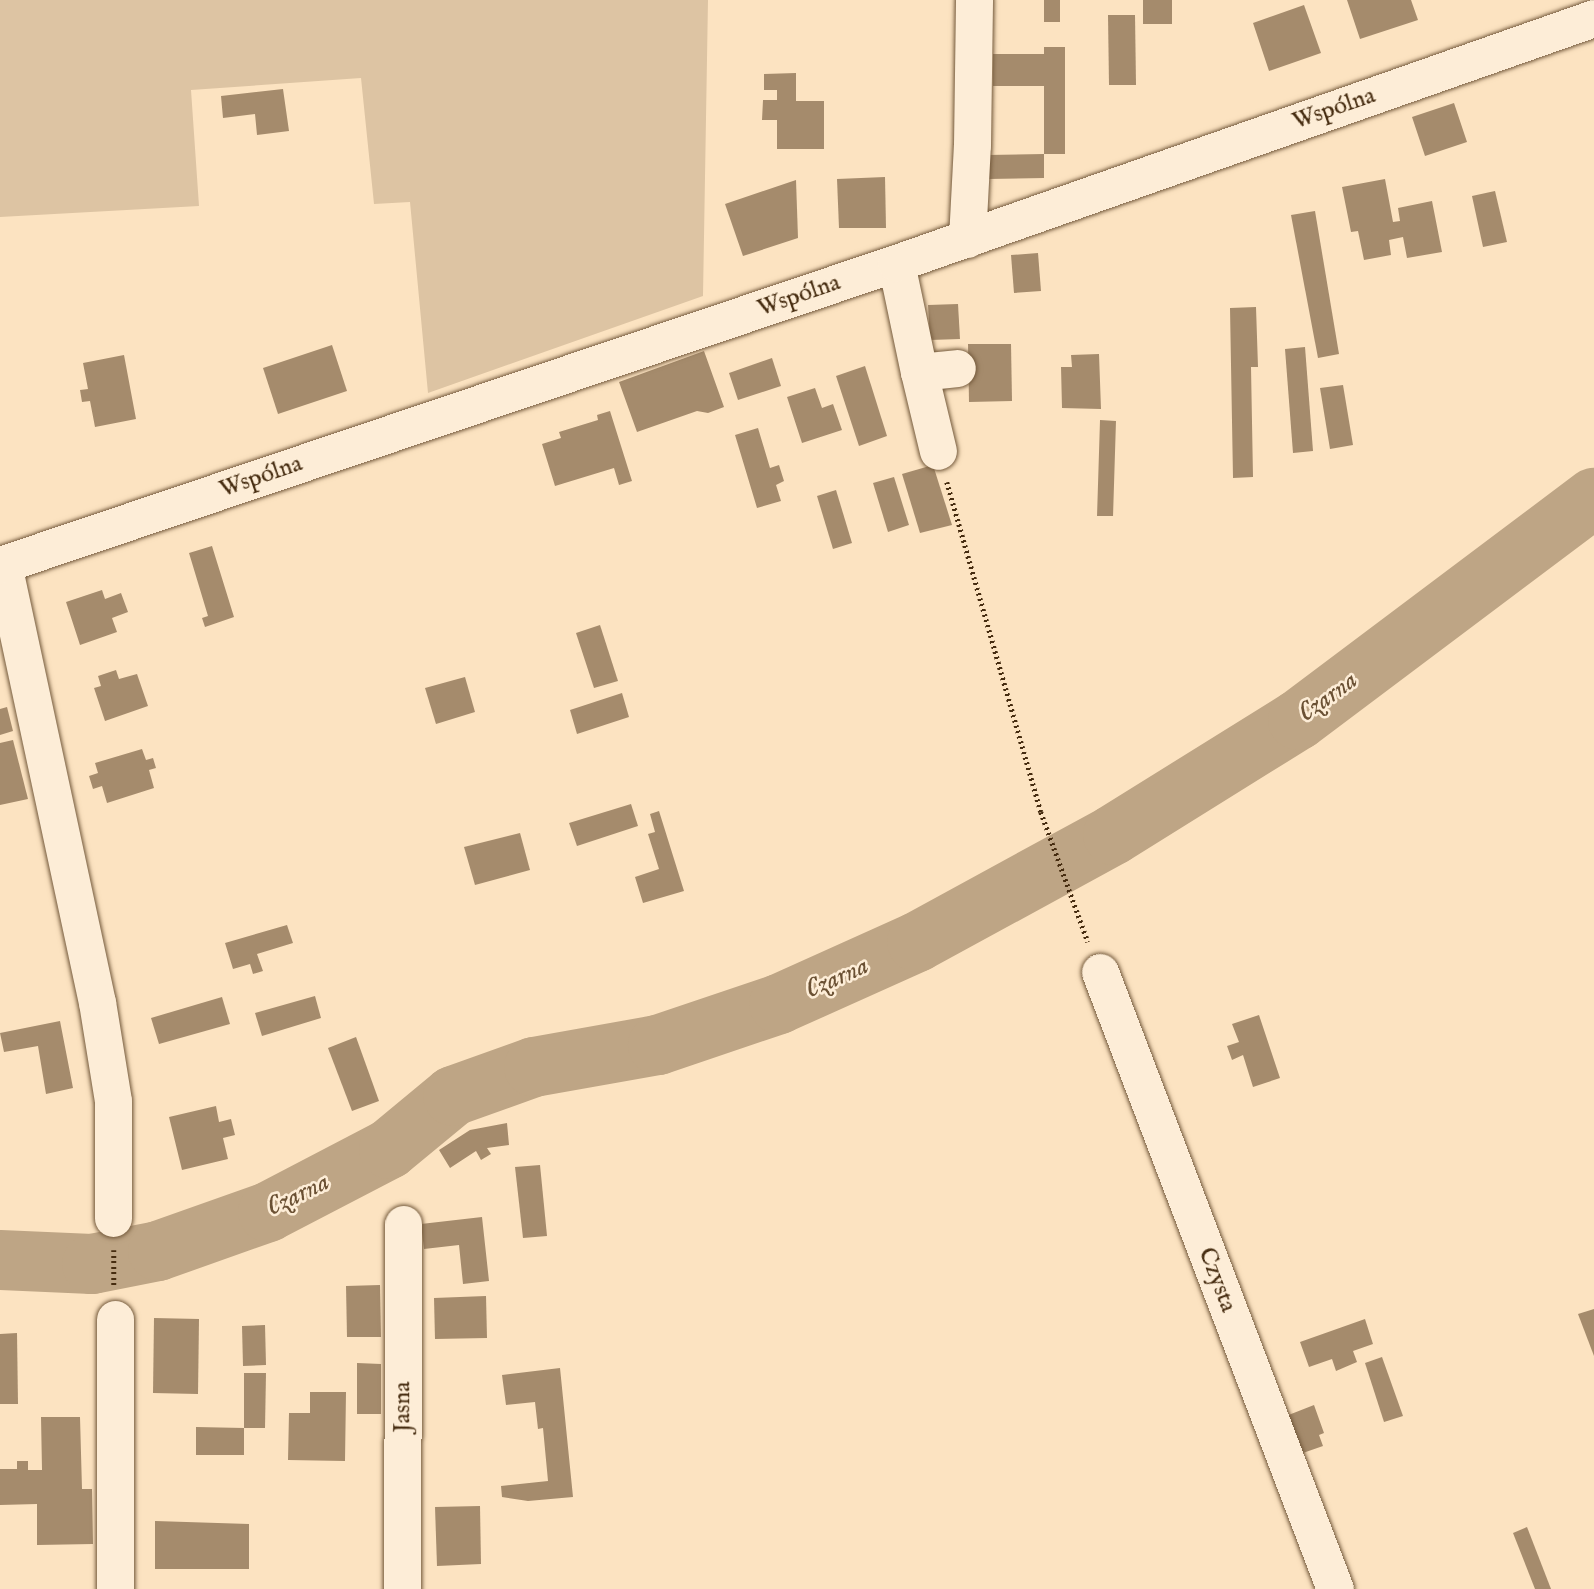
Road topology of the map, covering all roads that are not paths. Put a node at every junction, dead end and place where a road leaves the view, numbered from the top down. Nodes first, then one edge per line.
1 (974, 0) edge
2 (1594, 18) edge
3 (967, 239) junction
4 (896, 263) junction
5 (957, 368) dead end
6 (919, 372) junction
7 (938, 451) road end
8 (1, 564) edge
9 (1100, 972) road end
10 (113, 1218) road end
11 (403, 1224) dead end
12 (115, 1318) road end
13 (115, 1589) edge
14 (402, 1589) edge
15 (1335, 1589) edge

1 - 3 street
2 - 3 street, Wspólna
3 - 4 street, Wspólna
4 - 6 street
4 - 8 street, Wspólna
5 - 6 street
6 - 7 street
8 - 10 street
9 - 15 street, Czysta
11 - 14 street, Jasna
12 - 13 street

